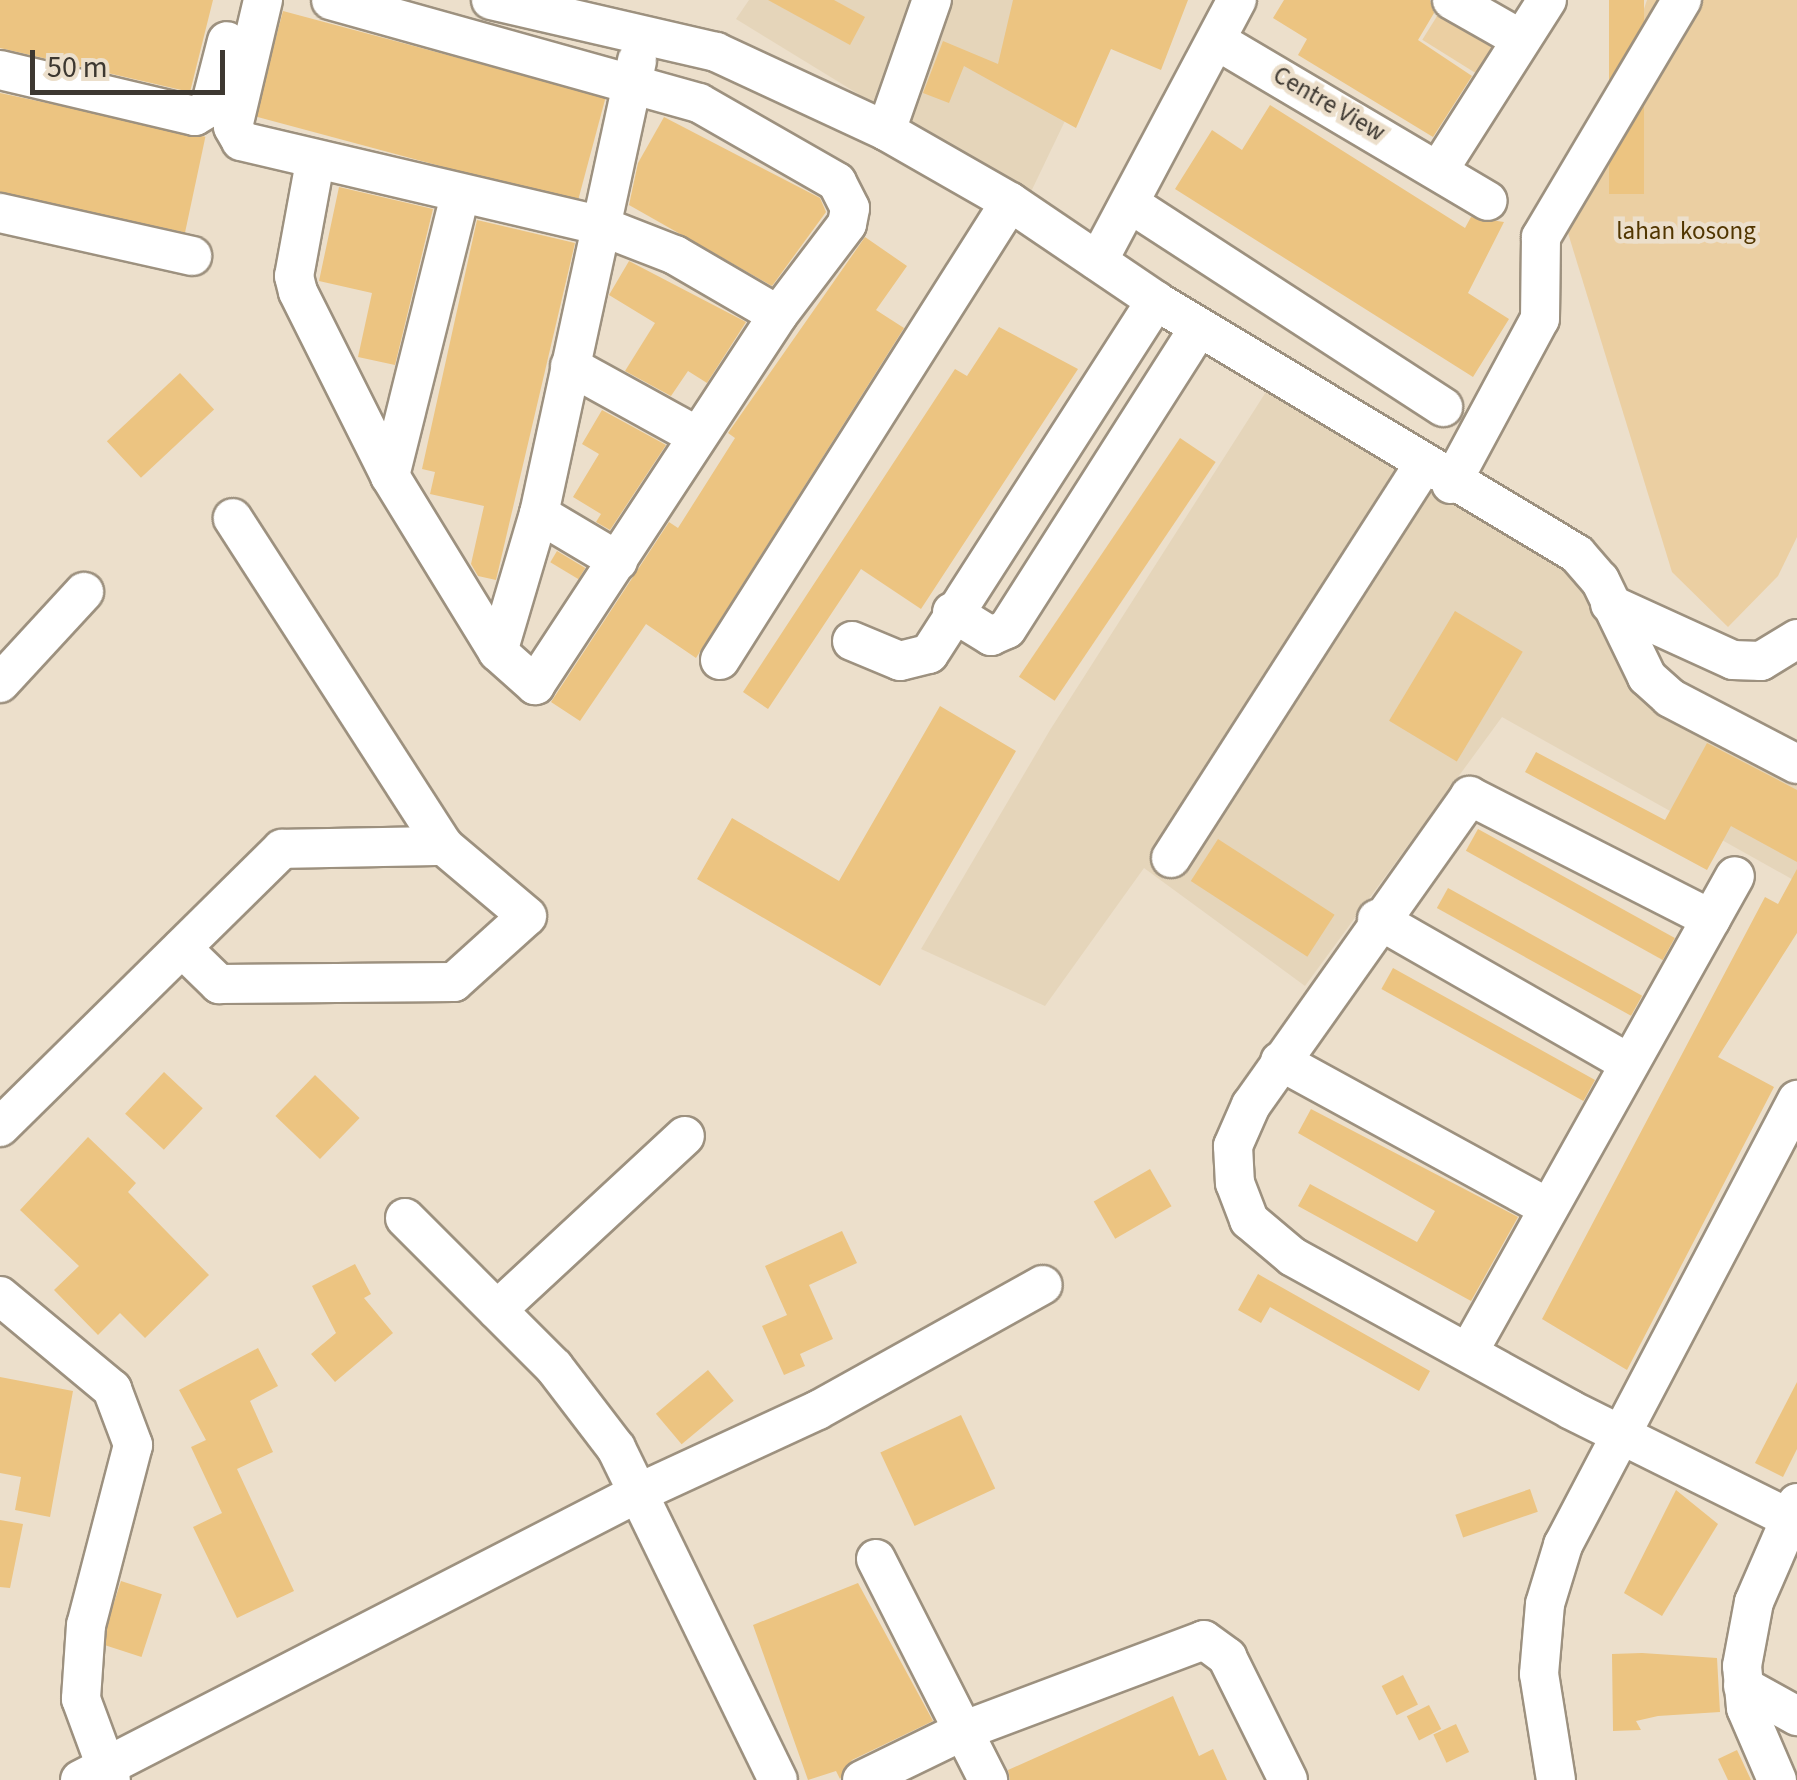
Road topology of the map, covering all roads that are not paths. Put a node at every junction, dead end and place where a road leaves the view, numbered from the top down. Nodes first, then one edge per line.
1 (237, 0) edge
2 (263, 0) edge
3 (331, 0) edge
4 (491, 0) edge
5 (932, 0) edge
6 (1237, 0) edge
7 (1452, 0) edge
8 (1547, 0) edge
9 (1682, 0) edge
10 (640, 33) junction
11 (1519, 38) junction
12 (1219, 42) junction
13 (0, 70) edge
14 (630, 84) junction
15 (886, 132) junction
16 (314, 162) junction
17 (1440, 168) junction
18 (460, 196) junction
19 (1488, 201) dead end
20 (1010, 202) junction
21 (1132, 205) junction
22 (0, 213) edge
23 (598, 224) junction
24 (192, 256) dead end
25 (1098, 261) junction
26 (1156, 301) junction
27 (778, 315) junction
28 (1200, 328) junction
29 (570, 366) junction
30 (1443, 408) dead end
31 (1082, 414) junction
32 (698, 436) junction
33 (1128, 441) junction
34 (1437, 475) junction
35 (390, 476) junction
36 (540, 514) junction
37 (233, 518) dead end
38 (618, 561) junction
39 (84, 592) dead end
40 (1610, 604) junction
41 (952, 612) junction
42 (1797, 639) edge
43 (852, 641) dead end
44 (498, 652) junction
45 (720, 660) dead end
46 (0, 683) edge
47 (1797, 764) edge
48 (444, 846) junction
49 (1170, 858) dead end
50 (1735, 876) dead end
51 (1378, 919) junction
52 (1711, 920) junction
53 (182, 948) junction
54 (1280, 1061) junction
55 (1628, 1063) junction
56 (1797, 1100) edge
57 (0, 1127) edge
58 (685, 1136) dead end
59 (1548, 1208) junction
60 (405, 1218) dead end
61 (1043, 1285) dead end
62 (0, 1296) edge
63 (497, 1310) junction
64 (1469, 1351) junction
65 (1620, 1433) junction
66 (636, 1494) junction
67 (1795, 1514) edge
68 (876, 1559) dead end
69 (1744, 1686) junction
70 (1797, 1716) edge
71 (965, 1730) junction
72 (98, 1776) edge
73 (778, 1780) edge
74 (862, 1780) edge
75 (988, 1780) edge
76 (1288, 1780) edge
77 (1556, 1780) edge
78 (1777, 1780) edge

1 - 13 street
2 - 16 street
3 - 14 street
4 - 10 street
5 - 15 street
6 - 12 street
7 - 11 street
8 - 11 street
9 - 34 street
10 - 14 street
10 - 15 street
11 - 17 street
12 - 17 street, Centre View
12 - 21 street
14 - 23 street
14 - 27 street
15 - 20 street
16 - 18 street
16 - 35 street
17 - 19 street, Centre View
18 - 23 street
18 - 35 street
20 - 25 street
20 - 45 street
21 - 25 street
21 - 30 street
22 - 24 street
23 - 27 street
23 - 29 street
25 - 26 street
26 - 28 street
26 - 31 street
27 - 32 street
28 - 33 street
28 - 34 street
29 - 32 street
29 - 36 street
31 - 33 street
31 - 41 street
32 - 38 street
33 - 41 street
34 - 40 street
34 - 49 street
35 - 44 street
36 - 38 street
36 - 44 street
37 - 48 street
38 - 44 street
39 - 46 street
40 - 42 street
40 - 47 street
41 - 43 street
48 - 53 street
48 - 53 street
50 - 52 street
51 - 52 street
51 - 54 street
51 - 55 street
52 - 55 street
53 - 57 street
54 - 59 street
54 - 64 street
55 - 59 street
56 - 65 street
58 - 63 street
59 - 64 street
60 - 63 street
61 - 66 street
62 - 72 street
63 - 66 street
64 - 65 street
65 - 67 street
65 - 77 street
66 - 72 street
66 - 73 street
67 - 69 street
68 - 71 street
69 - 70 street
69 - 78 street
71 - 74 street
71 - 75 street
71 - 76 street

